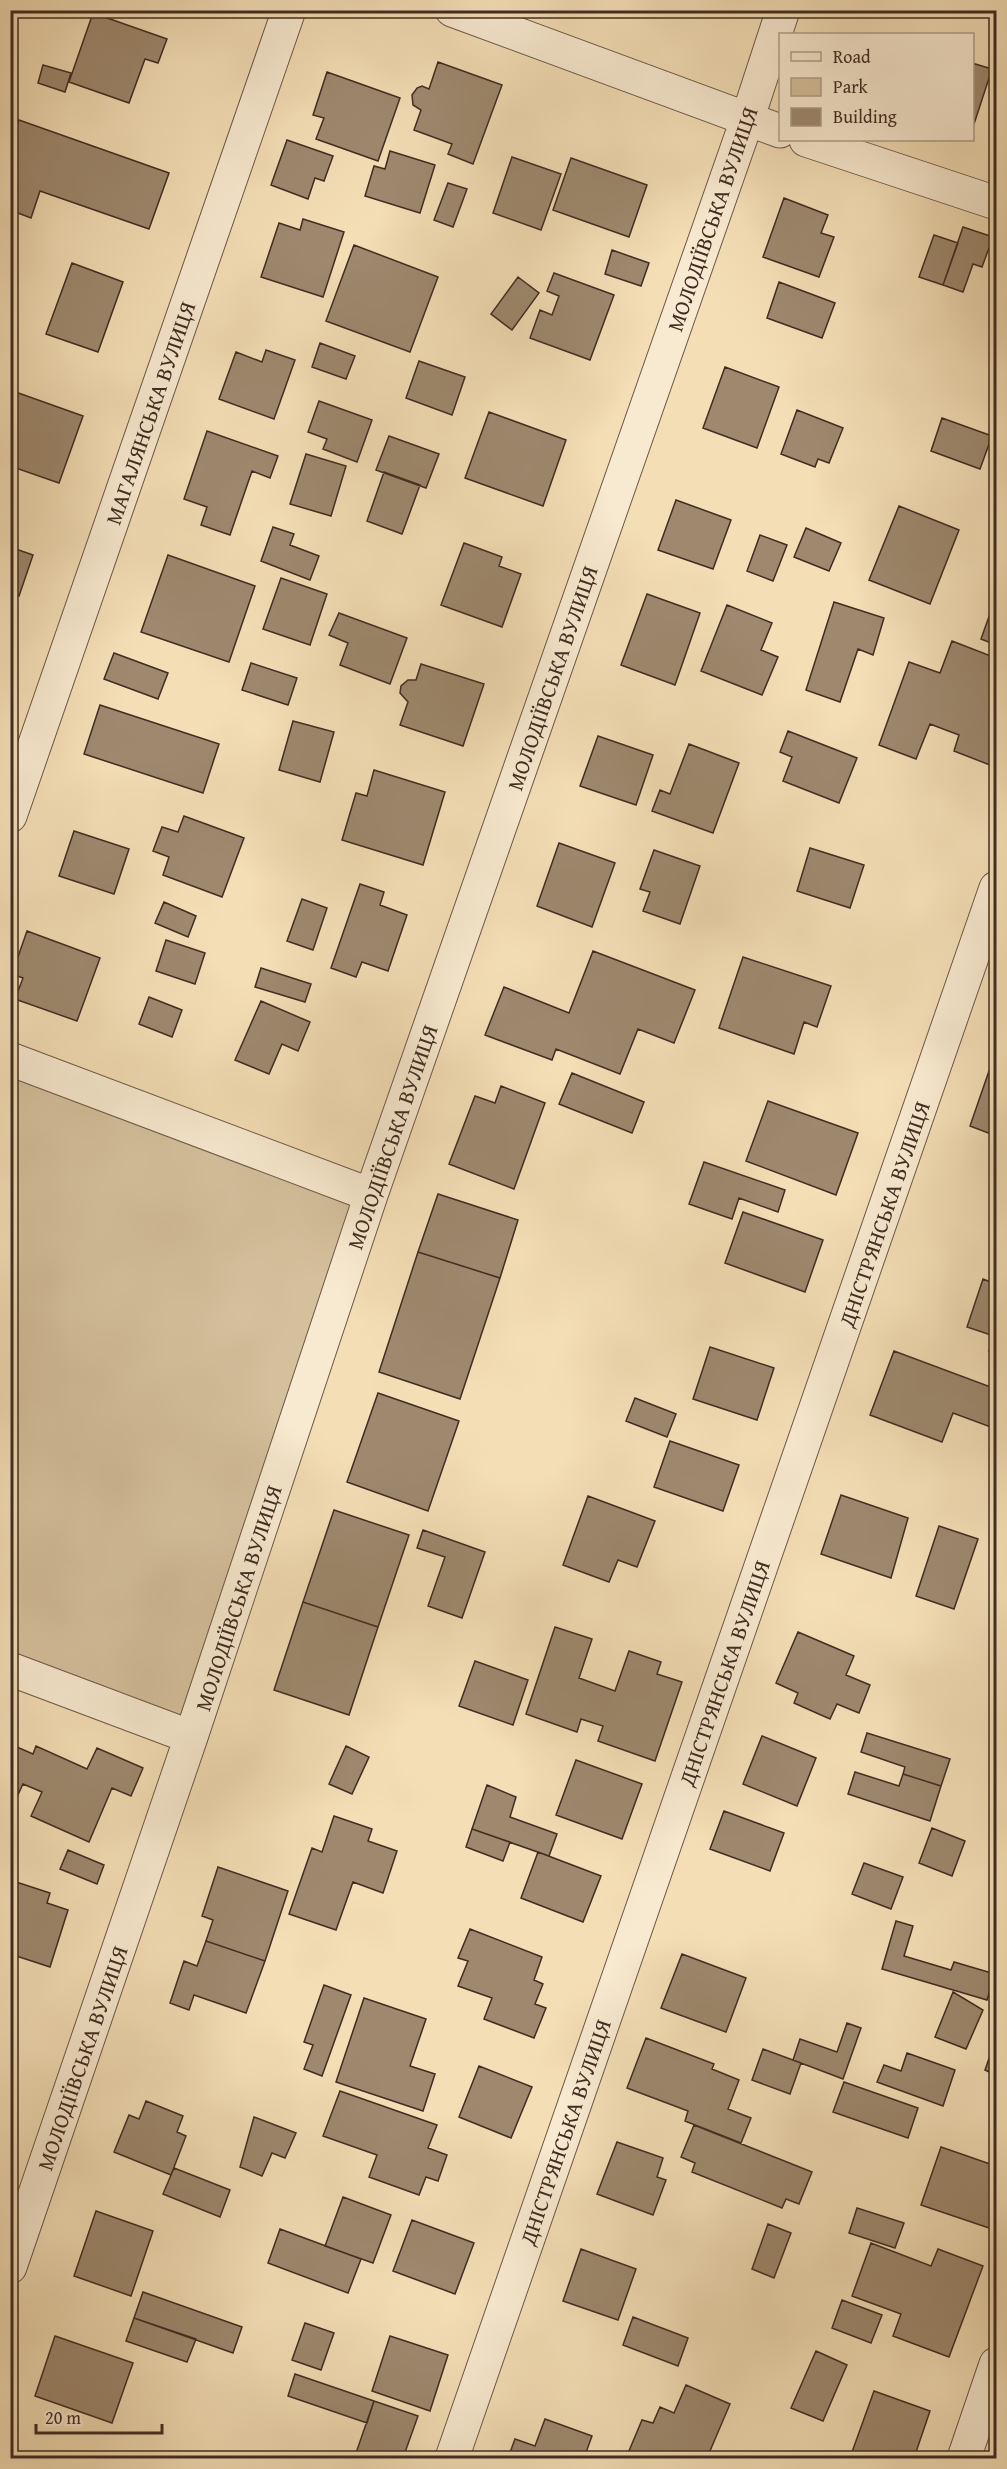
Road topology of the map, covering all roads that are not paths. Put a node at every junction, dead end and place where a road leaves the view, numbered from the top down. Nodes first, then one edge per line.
1 (289, 10) edge
2 (452, 10) edge
3 (783, 10) edge
4 (747, 120) junction
5 (779, 131) edge
6 (809, 141) edge
7 (996, 203) edge
8 (10, 816) edge
9 (996, 888) edge
10 (10, 1059) edge
11 (371, 1195) junction
12 (10, 1669) edge
13 (191, 1737) junction
14 (10, 2267) edge
15 (996, 2364) edge
16 (453, 2458) edge
17 (964, 2458) edge

1 - 8 street, МАГАЛЯНСЬКА ВУЛИЦЯ
2 - 4 street
3 - 4 street, МОЛОДІЇВСЬКА ВУЛИЦЯ
4 - 5 street
4 - 11 street, МОЛОДІЇВСЬКА ВУЛИЦЯ
6 - 7 street
9 - 16 street, ДНІСТРЯНСЬКА ВУЛИЦЯ
10 - 11 street
11 - 13 street, МОЛОДІЇВСЬКА ВУЛИЦЯ
12 - 13 street
13 - 14 street, МОЛОДІЇВСЬКА ВУЛИЦЯ
15 - 17 street

